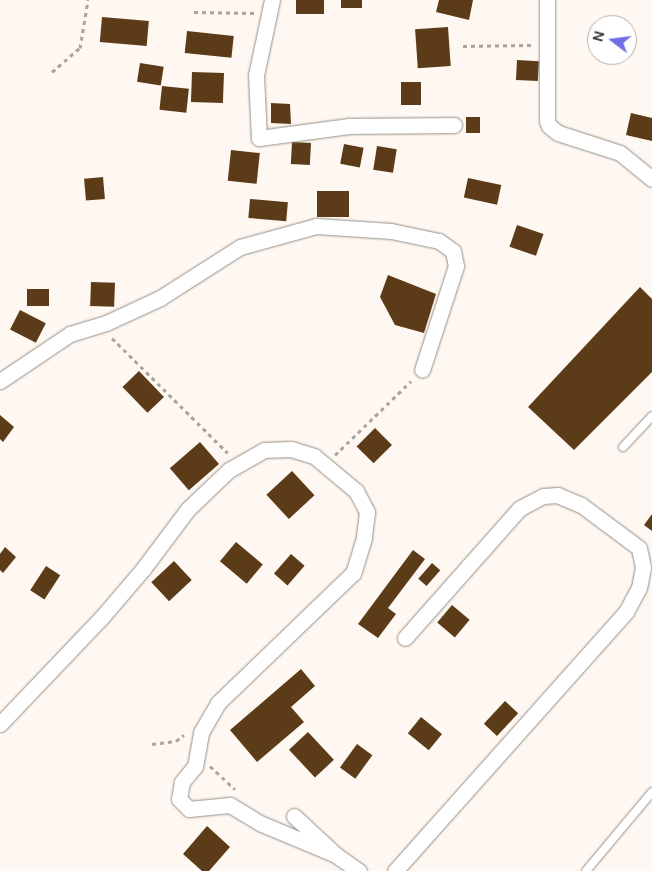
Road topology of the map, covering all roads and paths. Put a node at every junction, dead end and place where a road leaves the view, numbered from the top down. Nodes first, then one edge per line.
1 (88, 0) edge
2 (547, 0) edge
3 (270, 6) edge
4 (194, 12) dead end
5 (546, 45) junction
6 (464, 46) dead end
7 (52, 72) dead end
8 (454, 125) dead end
9 (652, 179) edge
10 (99, 325) junction
11 (422, 370) joint
12 (0, 381) edge
13 (652, 416) edge
14 (624, 447) dead end
15 (239, 464) junction
16 (326, 465) junction
17 (405, 638) dead end
18 (0, 724) edge
19 (652, 792) edge
20 (294, 816) dead end
21 (336, 855) junction
22 (359, 871) edge
23 (395, 871) edge
24 (586, 871) edge

1 - 7 path
2 - 5 street
3 - 4 path
3 - 8 street
5 - 6 path
5 - 9 street
10 - 11 street
10 - 12 street
10 - 15 path
11 - 16 path
13 - 14 lane
15 - 16 street
15 - 18 street
16 - 21 street
17 - 23 street
19 - 24 lane
20 - 21 street
21 - 22 street

